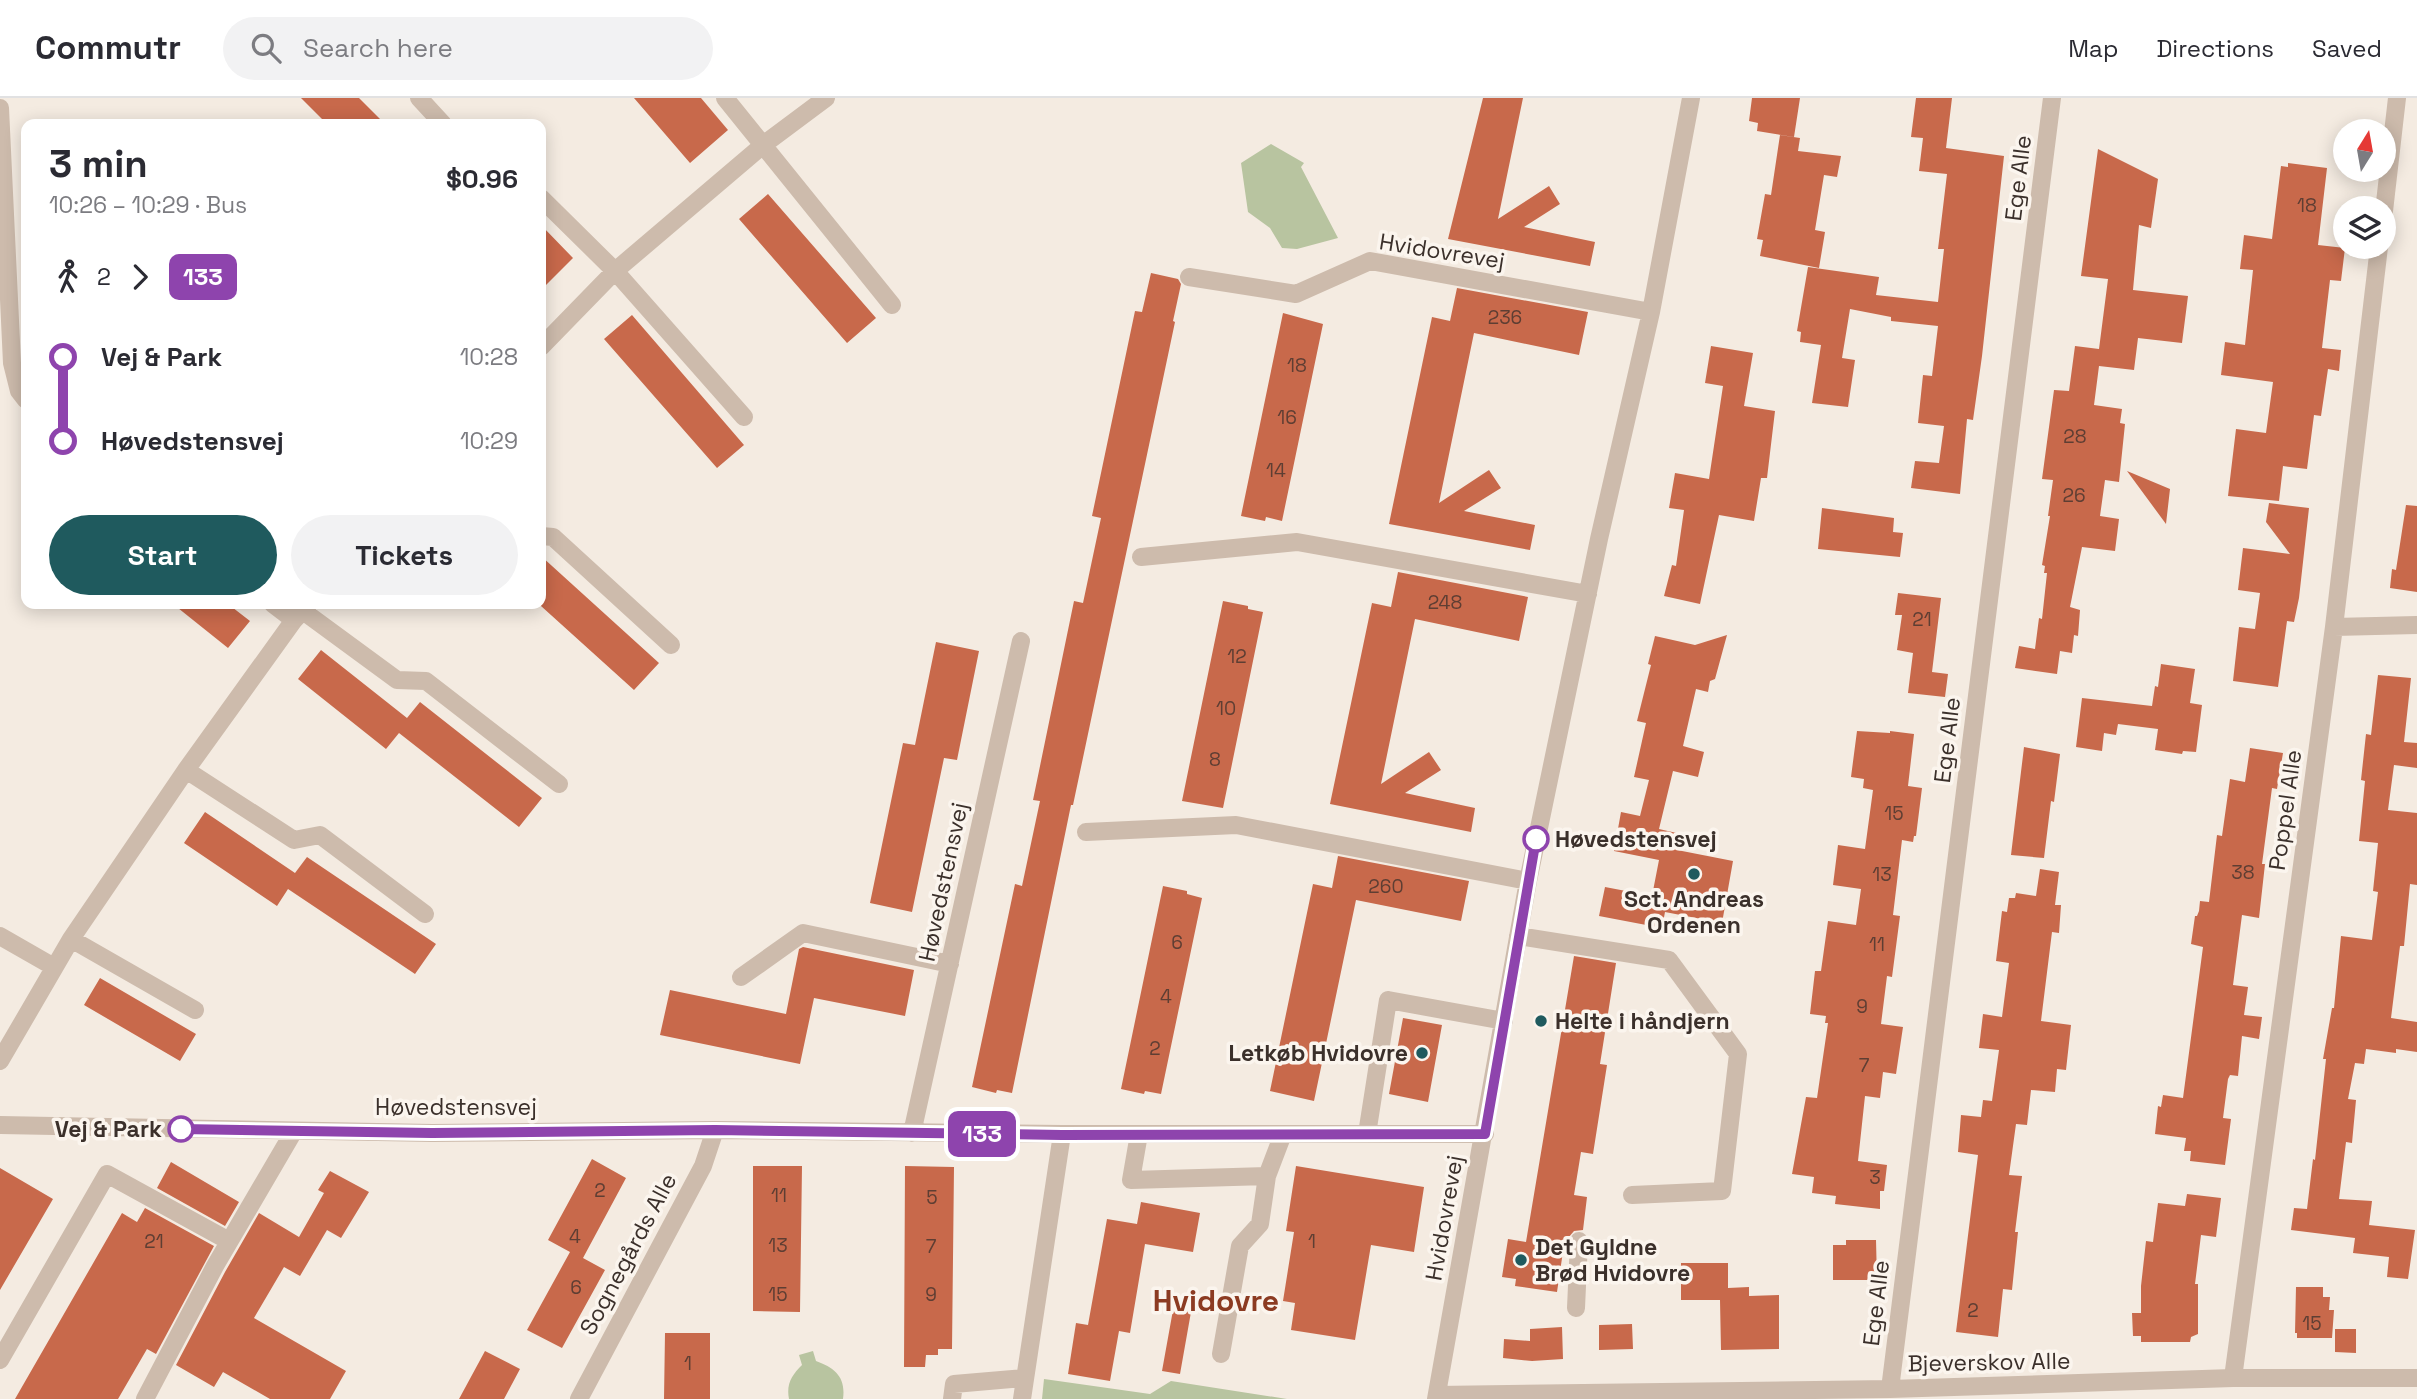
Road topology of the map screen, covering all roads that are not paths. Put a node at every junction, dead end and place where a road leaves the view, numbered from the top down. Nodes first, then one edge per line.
1 (419, 98) edge
2 (725, 98) edge
3 (826, 98) edge
4 (1691, 98) edge
5 (2052, 98) edge
6 (2397, 98) edge
7 (0, 108) edge
8 (438, 119) edge
9 (763, 145) junction
10 (2386, 196) edge
11 (546, 203) edge
12 (2378, 259) edge
13 (615, 271) junction
14 (1189, 277) dead end
15 (892, 305) dead end
16 (1651, 312) junction
17 (546, 342) edge
18 (6, 363) edge
19 (21, 389) edge
20 (744, 417) dead end
21 (546, 536) edge
22 (1141, 556) dead end
23 (1588, 594) junction
24 (302, 612) edge
25 (2417, 625) edge
26 (2334, 627) junction
27 (1021, 641) dead end
28 (671, 645) dead end
29 (186, 770) junction
30 (559, 784) dead end
31 (1086, 832) dead end
32 (1528, 881) junction
33 (425, 914) dead end
34 (0, 936) edge
35 (1518, 936) junction
36 (71, 939) junction
37 (950, 964) junction
38 (54, 967) junction
39 (741, 976) dead end
40 (195, 1010) dead end
41 (1504, 1021) junction
42 (0, 1061) edge
43 (0, 1125) edge
44 (715, 1130) junction
45 (294, 1131) junction
46 (912, 1133) junction
47 (1139, 1134) junction
48 (1283, 1134) junction
49 (1367, 1134) junction
50 (1485, 1134) junction
51 (1062, 1135) junction
52 (1267, 1176) junction
53 (1632, 1195) dead end
54 (229, 1241) junction
55 (1579, 1241) dead end
56 (1576, 1308) dead end
57 (1221, 1354) dead end
58 (0, 1360) edge
59 (1024, 1378) junction
60 (2233, 1378) junction
61 (2417, 1378) edge
62 (1890, 1389) junction
63 (2118, 1391) edge
64 (1437, 1397) edge
65 (145, 1399) edge
66 (579, 1399) edge
67 (952, 1399) edge
68 (1022, 1399) edge

1 - 8 street
2 - 9 street
3 - 9 street
4 - 16 street, Hvidovrevej
5 - 62 street, Ege Alle
6 - 10 street
7 - 18 street
9 - 13 street
9 - 15 street
11 - 13 street
12 - 26 street, Poppel Alle
13 - 17 street
13 - 20 street
14 - 16 street, Hvidovrevej
16 - 23 street, Hvidovrevej
18 - 19 street
21 - 28 street
22 - 23 street
23 - 32 street, Hvidovrevej
24 - 29 street
24 - 30 street
25 - 26 street
26 - 60 street, Poppel Alle
27 - 37 street, Høvedstensvej
29 - 33 street
29 - 36 street
31 - 32 street
32 - 35 street, Hvidovrevej
34 - 38 street
35 - 41 street, Hvidovrevej
35 - 53 street
36 - 38 street
36 - 40 street
37 - 39 street
37 - 46 street, Høvedstensvej
38 - 42 street
41 - 49 street
41 - 50 street, Hvidovrevej
43 - 45 street, Høvedstensvej
44 - 45 street, Høvedstensvej
44 - 46 street, Høvedstensvej
44 - 66 street, Sognegårds Alle
45 - 54 street
46 - 51 street, Høvedstensvej
47 - 48 street, Høvedstensvej
47 - 51 street, Høvedstensvej
47 - 52 street
48 - 49 street, Høvedstensvej
48 - 52 street
49 - 50 street, Høvedstensvej
50 - 64 street, Hvidovrevej
51 - 59 street
52 - 57 street
54 - 58 street
54 - 65 street
55 - 56 street
59 - 67 street
59 - 68 street
60 - 61 street, Bjeverskov Alle
60 - 63 street, Bjeverskov Alle
62 - 63 street, Bjeverskov Alle
62 - 64 street, Bjeverskov Alle

